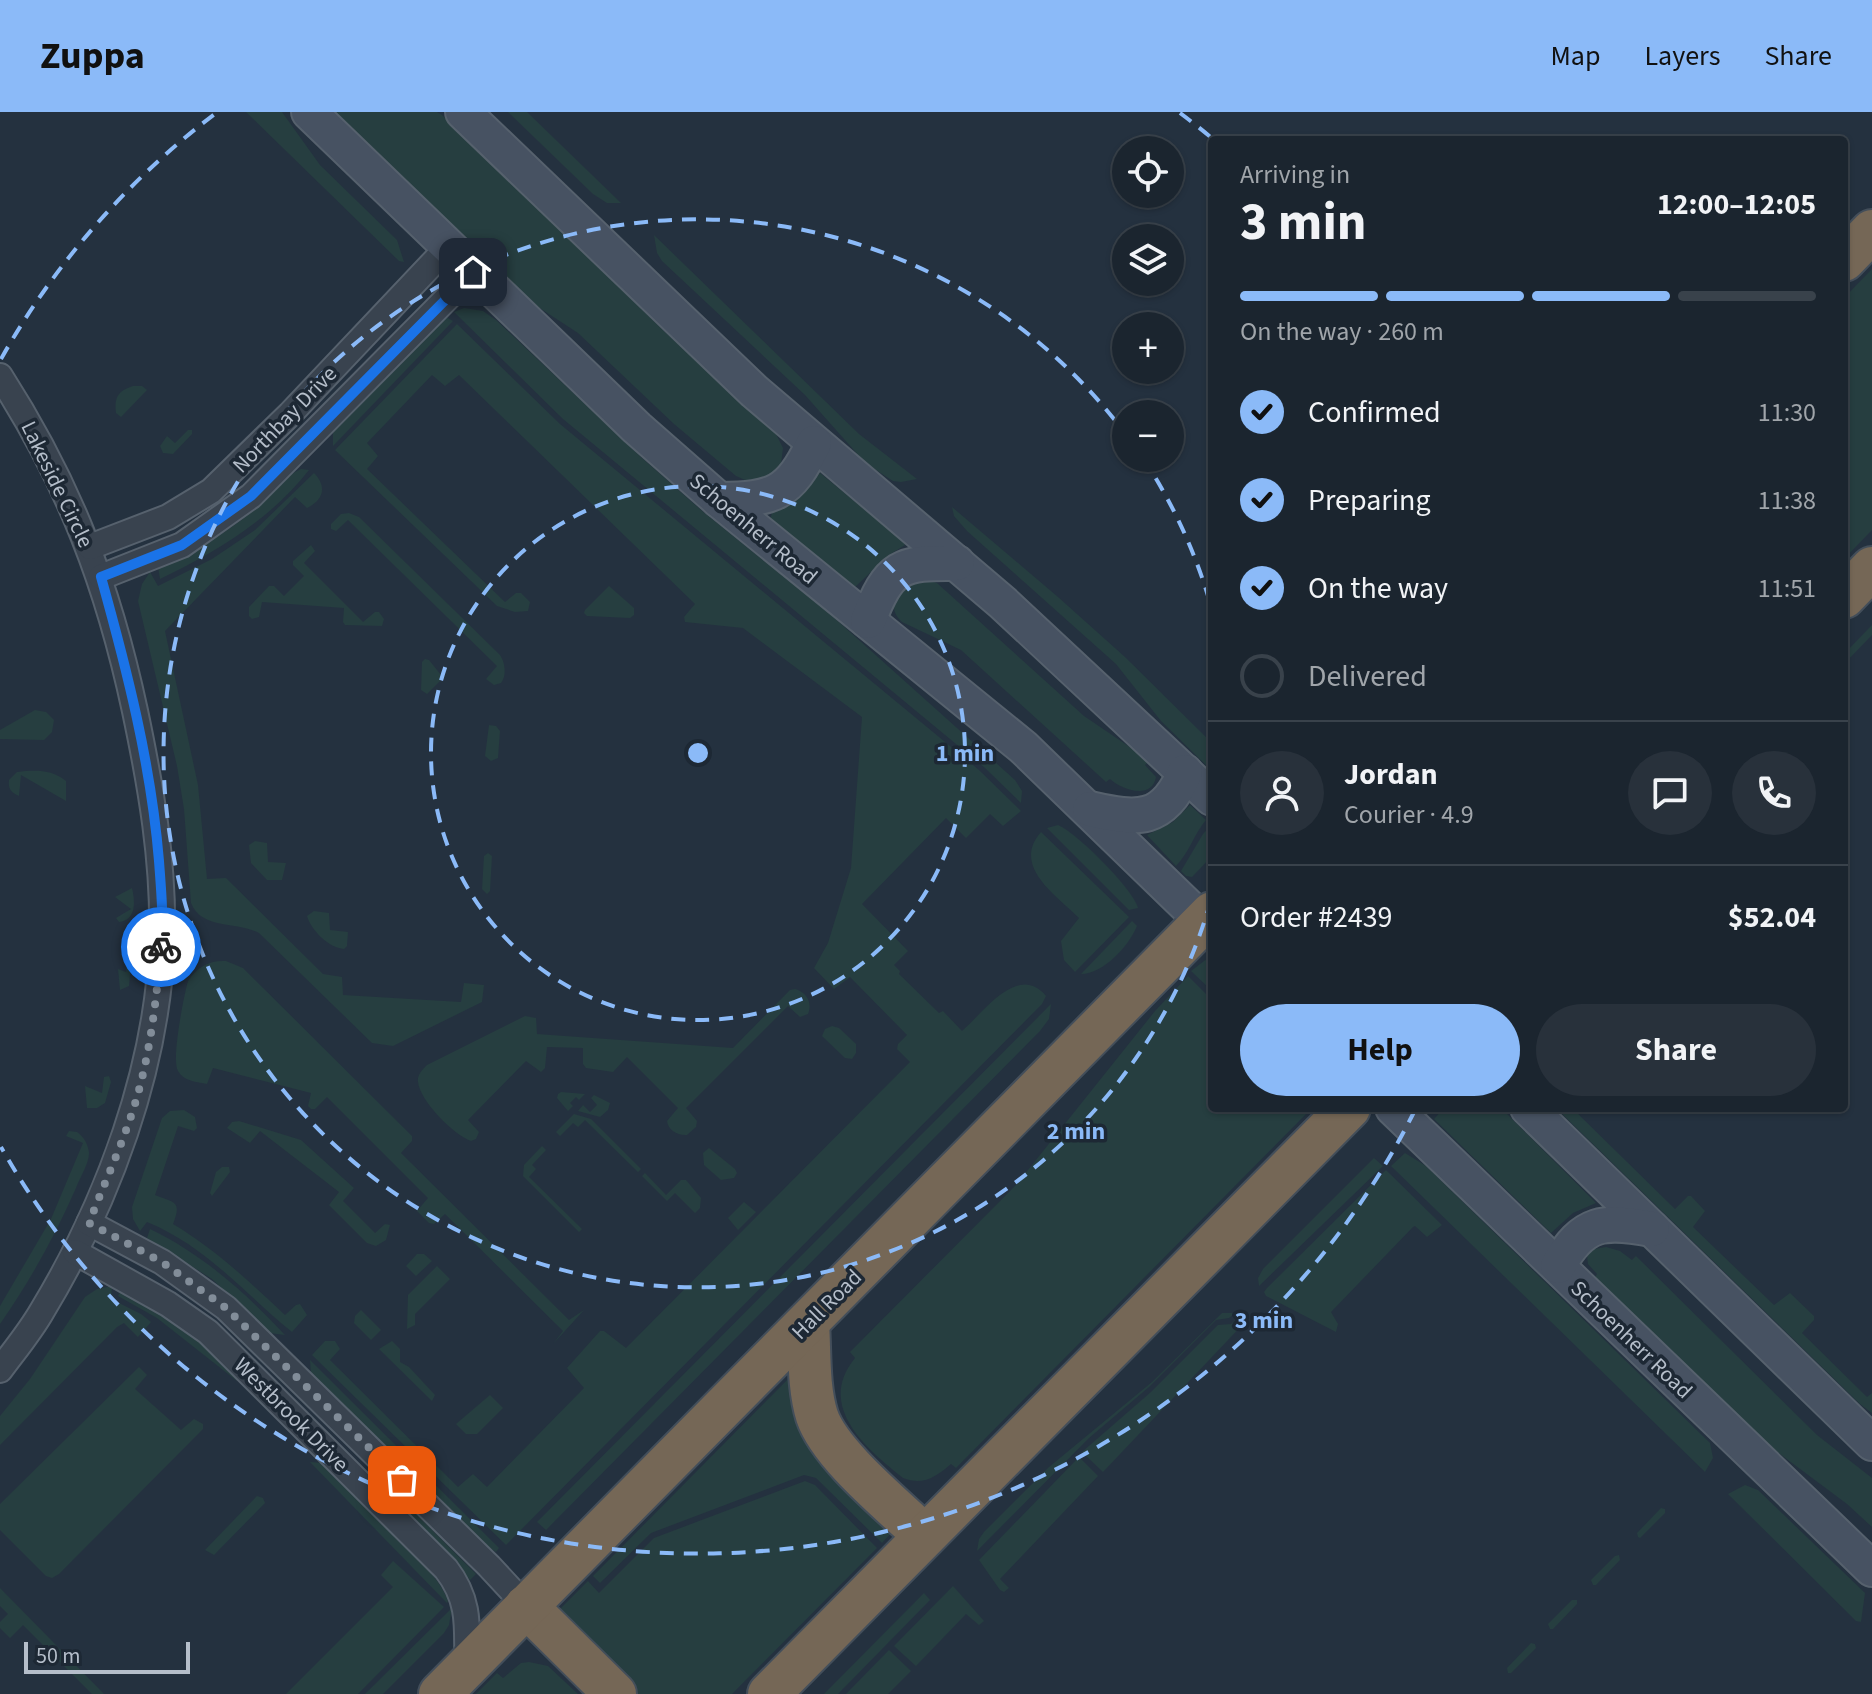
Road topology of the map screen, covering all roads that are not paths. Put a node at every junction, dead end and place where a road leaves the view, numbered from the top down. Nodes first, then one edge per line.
1 (309, 112) edge
2 (463, 112) edge
3 (1872, 231) edge
4 (448, 247) junction
5 (1848, 256) edge
6 (473, 272) junction
7 (0, 376) edge
8 (814, 443) junction
9 (719, 500) junction
10 (90, 547) junction
11 (957, 563) junction
12 (1872, 568) edge
13 (101, 577) junction
14 (1848, 593) edge
15 (868, 621) junction
16 (1185, 772) junction
17 (1208, 794) edge
18 (1090, 809) junction
19 (1208, 920) edge
20 (1208, 922) edge
21 (1345, 1112) edge
22 (1397, 1112) edge
23 (1532, 1112) edge
24 (89, 1223) junction
25 (1652, 1229) junction
26 (75, 1252) junction
27 (1558, 1266) junction
28 (808, 1323) junction
29 (0, 1370) edge
30 (1872, 1443) edge
31 (925, 1536) junction
32 (1872, 1569) edge
33 (526, 1606) junction
34 (453, 1680) edge
35 (615, 1694) edge
36 (769, 1694) edge

1 - 4 main road, Schoenherr Road
2 - 8 main road
3 - 5 highway
4 - 6 main road, Schoenherr Road
4 - 10 street, Northbay Drive
6 - 9 main road, Schoenherr Road
6 - 13 street, Northbay Drive
7 - 10 street, Lakeside Circle
8 - 9 main road
8 - 11 main road
9 - 15 main road, Schoenherr Road
10 - 13 street, Lakeside Circle
11 - 15 main road
11 - 16 main road
12 - 14 highway
13 - 24 street, Lakeside Circle
15 - 18 main road, Schoenherr Road
16 - 17 main road
16 - 18 main road
18 - 19 main road, Schoenherr Road
20 - 28 highway, Hall Road
21 - 31 highway
22 - 27 main road, Schoenherr Road
23 - 25 main road
24 - 26 street, Lakeside Circle
24 - 33 street, Westbrook Drive
25 - 27 main road
25 - 30 main road
26 - 29 street, Lakeside Circle
26 - 34 street, Westbrook Drive
27 - 32 main road, Schoenherr Road
28 - 31 highway
28 - 33 highway, Hall Road
31 - 36 highway
33 - 34 highway, Hall Road
33 - 35 highway

